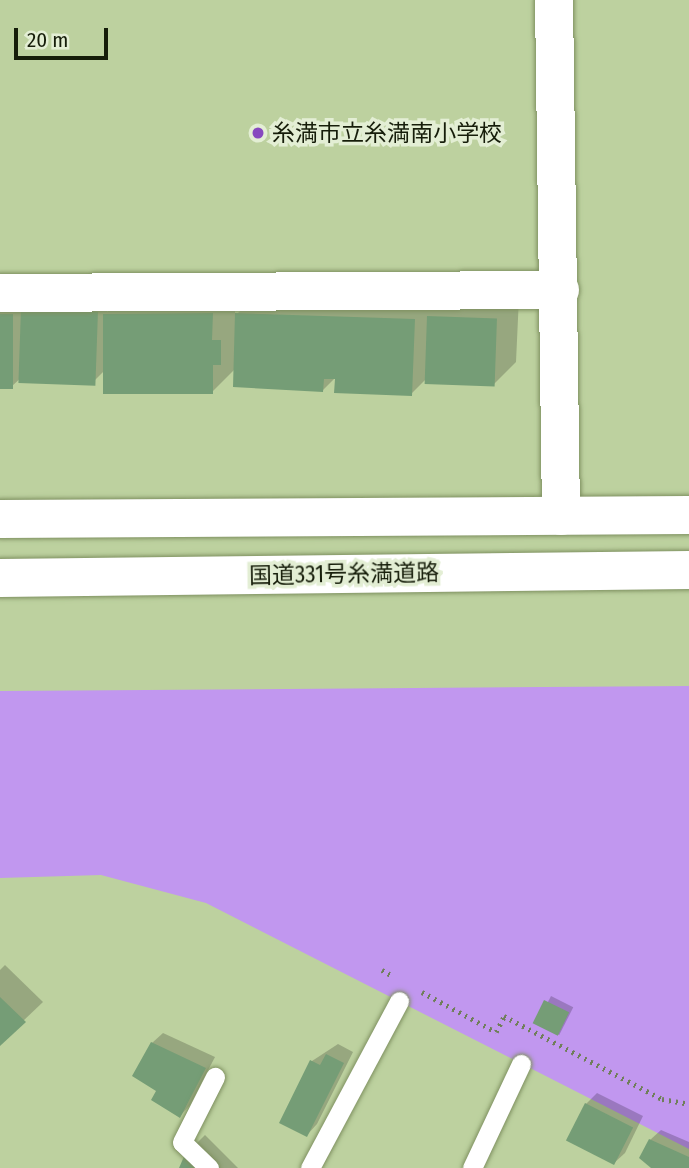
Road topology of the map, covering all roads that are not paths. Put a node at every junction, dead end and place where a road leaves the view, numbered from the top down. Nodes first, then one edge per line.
1 (554, 0) edge
2 (560, 290) junction
3 (0, 293) edge
4 (689, 515) edge
5 (561, 516) junction
6 (0, 519) edge
7 (689, 570) edge
8 (0, 578) edge
9 (399, 1000) dead end
10 (522, 1064) dead end
11 (215, 1077) dead end
12 (209, 1168) edge
13 (310, 1168) edge
14 (472, 1168) edge

1 - 2 main road
2 - 3 main road
2 - 5 main road
4 - 5 main road
5 - 6 main road
7 - 8 main road, 国道331号糸満道路
9 - 13 lane
10 - 14 lane
11 - 12 lane

